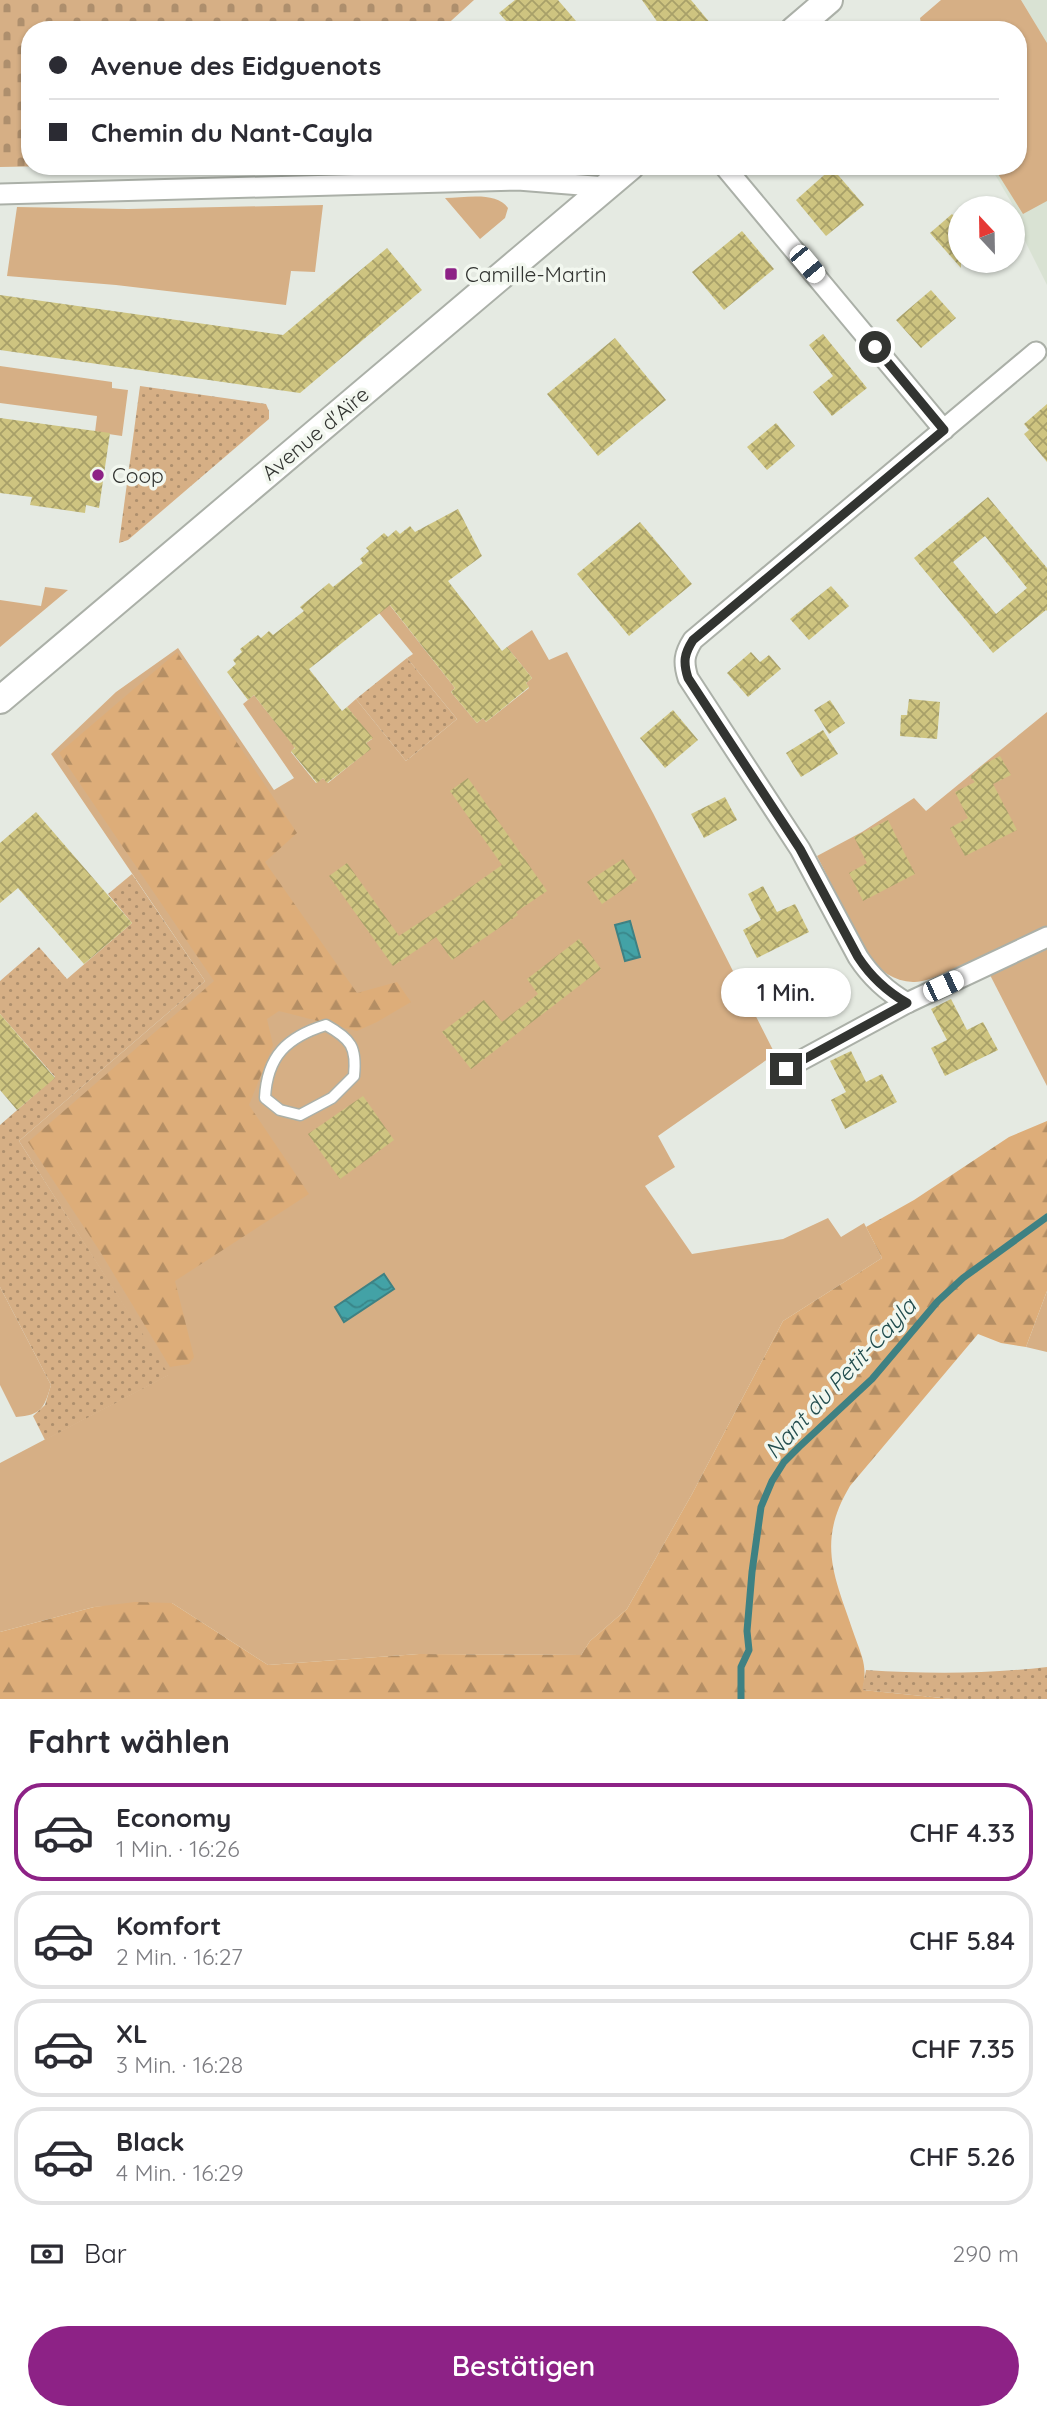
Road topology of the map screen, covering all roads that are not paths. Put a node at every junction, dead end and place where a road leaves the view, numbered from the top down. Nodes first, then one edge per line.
1 (829, 0) edge
2 (804, 21) edge
3 (620, 175) edge
4 (732, 175) edge
5 (606, 187) junction
6 (0, 194) edge
7 (1036, 352) dead end
8 (944, 430) junction
9 (0, 700) edge
10 (1047, 937) edge
11 (907, 1003) junction
12 (326, 1025) joint
13 (786, 1069) dead end

1 - 2 main road
3 - 5 main road, Avenue d'Aïre
4 - 8 street
5 - 6 street
5 - 9 main road, Avenue d'Aïre
7 - 8 street
8 - 11 street
10 - 11 street
11 - 13 street
12 - 12 lane

